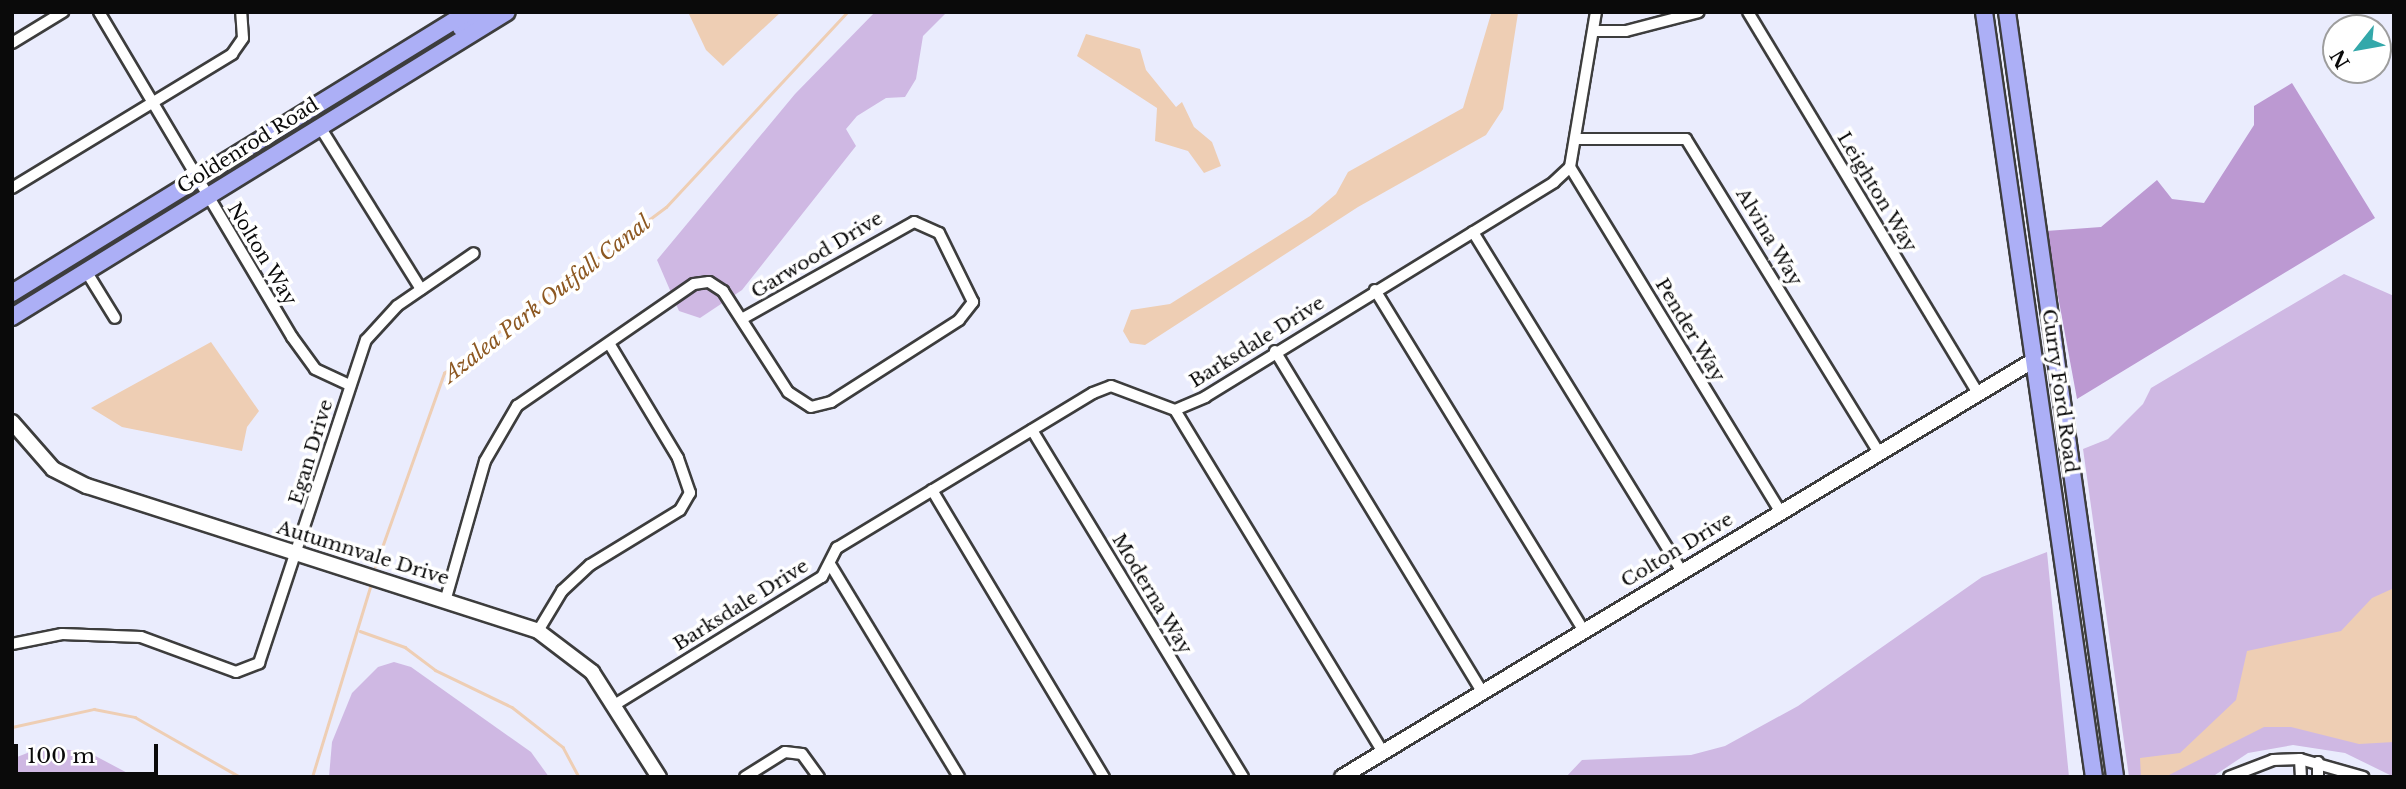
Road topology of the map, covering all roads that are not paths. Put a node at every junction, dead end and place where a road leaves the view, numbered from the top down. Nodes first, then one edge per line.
1 (63, 12) edge
2 (99, 12) edge
3 (242, 12) edge
4 (468, 12) edge
5 (485, 12) edge
6 (507, 12) edge
7 (1596, 12) edge
8 (1699, 12) edge
9 (1748, 12) edge
10 (1983, 12) edge
11 (2007, 12) edge
12 (1595, 30) junction
13 (12, 43) edge
14 (455, 44) junction
15 (153, 102) junction
16 (320, 127) junction
17 (1577, 139) junction
18 (2003, 150) junction
19 (1570, 167) junction
20 (198, 178) junction
21 (12, 188) edge
22 (207, 197) junction
23 (1474, 232) junction
24 (474, 253) dead end
25 (86, 271) junction
26 (421, 289) junction
27 (1375, 290) junction
28 (12, 293) edge
29 (12, 317) edge
30 (116, 318) dead end
31 (742, 319) junction
32 (2052, 344) junction
33 (610, 345) junction
34 (1275, 351) junction
35 (2034, 360) junction
36 (351, 385) junction
37 (1976, 390) junction
38 (1175, 410) junction
39 (12, 422) edge
40 (1032, 430) junction
41 (1877, 450) junction
42 (932, 491) junction
43 (1779, 510) junction
44 (297, 554) junction
45 (830, 564) junction
46 (1681, 570) junction
47 (2087, 586) junction
48 (446, 598) junction
49 (1583, 629) junction
50 (538, 631) junction
51 (12, 644) edge
52 (1482, 691) junction
53 (616, 704) junction
54 (1383, 752) junction
55 (2300, 759) junction
56 (2318, 762) junction
57 (659, 777) edge
58 (745, 777) edge
59 (819, 777) edge
60 (959, 777) edge
61 (1104, 777) edge
62 (1243, 777) edge
63 (1342, 777) edge
64 (2094, 777) edge
65 (2115, 777) edge
66 (2228, 777) edge
67 (2301, 777) edge
68 (2318, 777) edge
69 (2363, 777) edge

1 - 13 street
2 - 15 street, Nolton Way
3 - 15 street
4 - 20 main road, Goldenrod Road
5 - 14 main road
6 - 14 main road, Goldenrod Road
7 - 12 street
8 - 12 street
9 - 37 street, Leighton Way
10 - 18 main road, Curry Ford Road
11 - 32 main road, Curry Ford Road
12 - 17 street
14 - 16 main road, Goldenrod Road
15 - 20 street, Nolton Way
15 - 21 street
16 - 22 main road, Goldenrod Road
16 - 26 street
17 - 19 street
17 - 41 street, Alvina Way
18 - 32 main road
18 - 35 main road, Curry Ford Road
19 - 23 street, Barksdale Drive
19 - 43 street, Pender Way
20 - 22 street, Nolton Way
20 - 28 main road, Goldenrod Road
22 - 25 main road, Goldenrod Road
22 - 36 street, Nolton Way
23 - 27 street, Barksdale Drive
23 - 46 street
24 - 26 street, Egan Drive
25 - 29 main road, Goldenrod Road
25 - 30 street
26 - 36 street, Egan Drive
27 - 34 street, Barksdale Drive
27 - 49 street
31 - 31 street, Garwood Drive
31 - 33 street, Garwood Drive
32 - 47 main road, Curry Ford Road
33 - 48 street, Garwood Drive
33 - 50 street
34 - 38 street, Barksdale Drive
34 - 52 street
35 - 37 street, Colton Drive
35 - 47 main road
35 - 64 main road, Curry Ford Road
36 - 44 street, Egan Drive
37 - 41 street, Colton Drive
38 - 40 street, Barksdale Drive
38 - 54 street
39 - 44 street, Autumnvale Drive
40 - 42 street, Barksdale Drive
40 - 62 street, Moderna Way
41 - 43 street, Colton Drive
42 - 45 street, Barksdale Drive
42 - 61 street
43 - 46 street, Colton Drive
44 - 48 street, Autumnvale Drive
44 - 51 street, Egan Drive
45 - 53 street, Barksdale Drive
45 - 60 street
46 - 49 street, Colton Drive
47 - 65 main road, Curry Ford Road
48 - 50 street, Autumnvale Drive
49 - 52 street, Colton Drive
50 - 53 street, Autumnvale Drive
52 - 54 street, Colton Drive
53 - 57 street, Autumnvale Drive
54 - 63 street, Colton Drive
55 - 56 street
55 - 66 street
55 - 67 street
56 - 68 street
56 - 69 street
58 - 59 street

